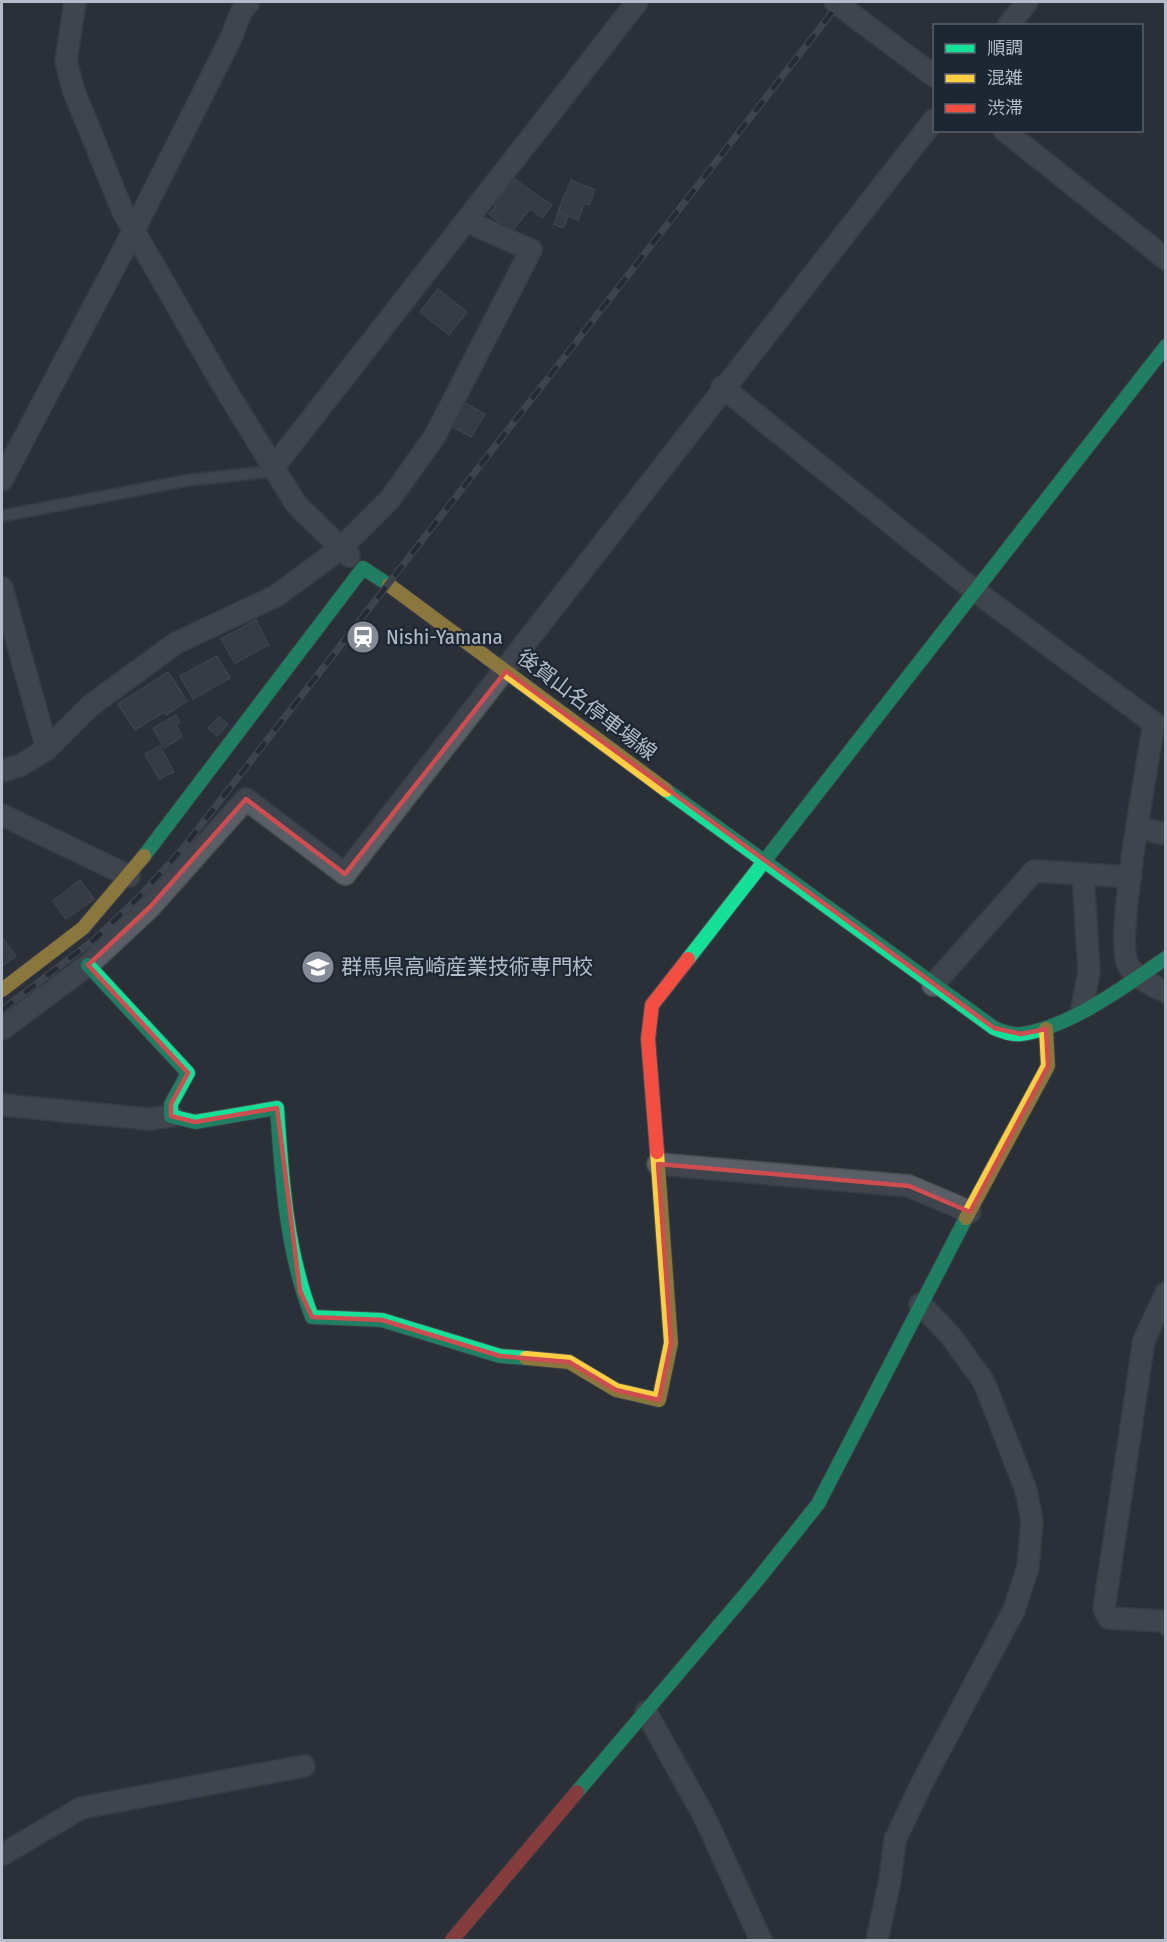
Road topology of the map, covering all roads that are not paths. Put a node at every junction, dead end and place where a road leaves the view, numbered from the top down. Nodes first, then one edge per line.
1 (75, 2) edge
2 (637, 2) edge
3 (835, 2) edge
4 (1027, 2) edge
5 (241, 5) edge
6 (1010, 24) edge
7 (933, 75) edge
8 (933, 121) edge
9 (1006, 132) edge
10 (466, 221) junction
11 (134, 231) junction
12 (1166, 260) edge
13 (1166, 346) edge
14 (722, 387) junction
15 (273, 468) junction
16 (2, 480) edge
17 (2, 516) edge
18 (340, 549) junction
19 (363, 568) junction
20 (2, 588) edge
21 (975, 591) junction
22 (506, 670) junction
23 (47, 749) junction
24 (2, 771) edge
25 (2, 815) edge
26 (1138, 828) junction
27 (1166, 834) edge
28 (765, 863) junction
29 (1083, 874) junction
30 (129, 876) junction
31 (1131, 877) junction
32 (1166, 958) edge
33 (88, 965) junction
34 (1138, 977) junction
35 (933, 985) junction
36 (2, 990) edge
37 (1166, 992) edge
38 (1082, 1008) junction
39 (2, 1029) edge
40 (1046, 1029) junction
41 (2, 1105) edge
42 (171, 1116) junction
43 (657, 1164) junction
44 (970, 1212) junction
45 (1166, 1293) edge
46 (920, 1304) junction
47 (1166, 1624) edge
48 (646, 1712) junction
49 (304, 1766) dead end
50 (2, 1856) edge
51 (456, 1939) edge
52 (761, 1941) edge
53 (877, 1941) edge

1 - 11 street
2 - 10 street
3 - 7 street
4 - 6 street
5 - 11 street
8 - 14 street
9 - 12 street
10 - 15 street
10 - 18 street
11 - 15 street
11 - 16 street
13 - 21 street
14 - 21 street
14 - 22 street
15 - 17 lane
15 - 18 street
18 - 19 street
18 - 23 street
19 - 22 street, 後賀山名停車場線
19 - 30 street
20 - 23 street
21 - 26 street
21 - 28 street
22 - 28 street, 後賀山名停車場線
22 - 33 street
23 - 24 street
25 - 30 street
26 - 27 street
26 - 31 street
28 - 35 street, 後賀山名停車場線
28 - 43 street
29 - 31 street
29 - 35 street
29 - 38 street
30 - 36 street
31 - 34 street
32 - 34 street, 後賀山名停車場線
33 - 39 street
33 - 42 street
34 - 37 street
34 - 38 street, 後賀山名停車場線
35 - 40 street, 後賀山名停車場線
38 - 40 street, 後賀山名停車場線
40 - 44 street
41 - 42 street
42 - 43 street
43 - 44 street
44 - 46 street
45 - 47 street
46 - 48 street
46 - 53 street
48 - 51 street
48 - 52 street
49 - 50 street

